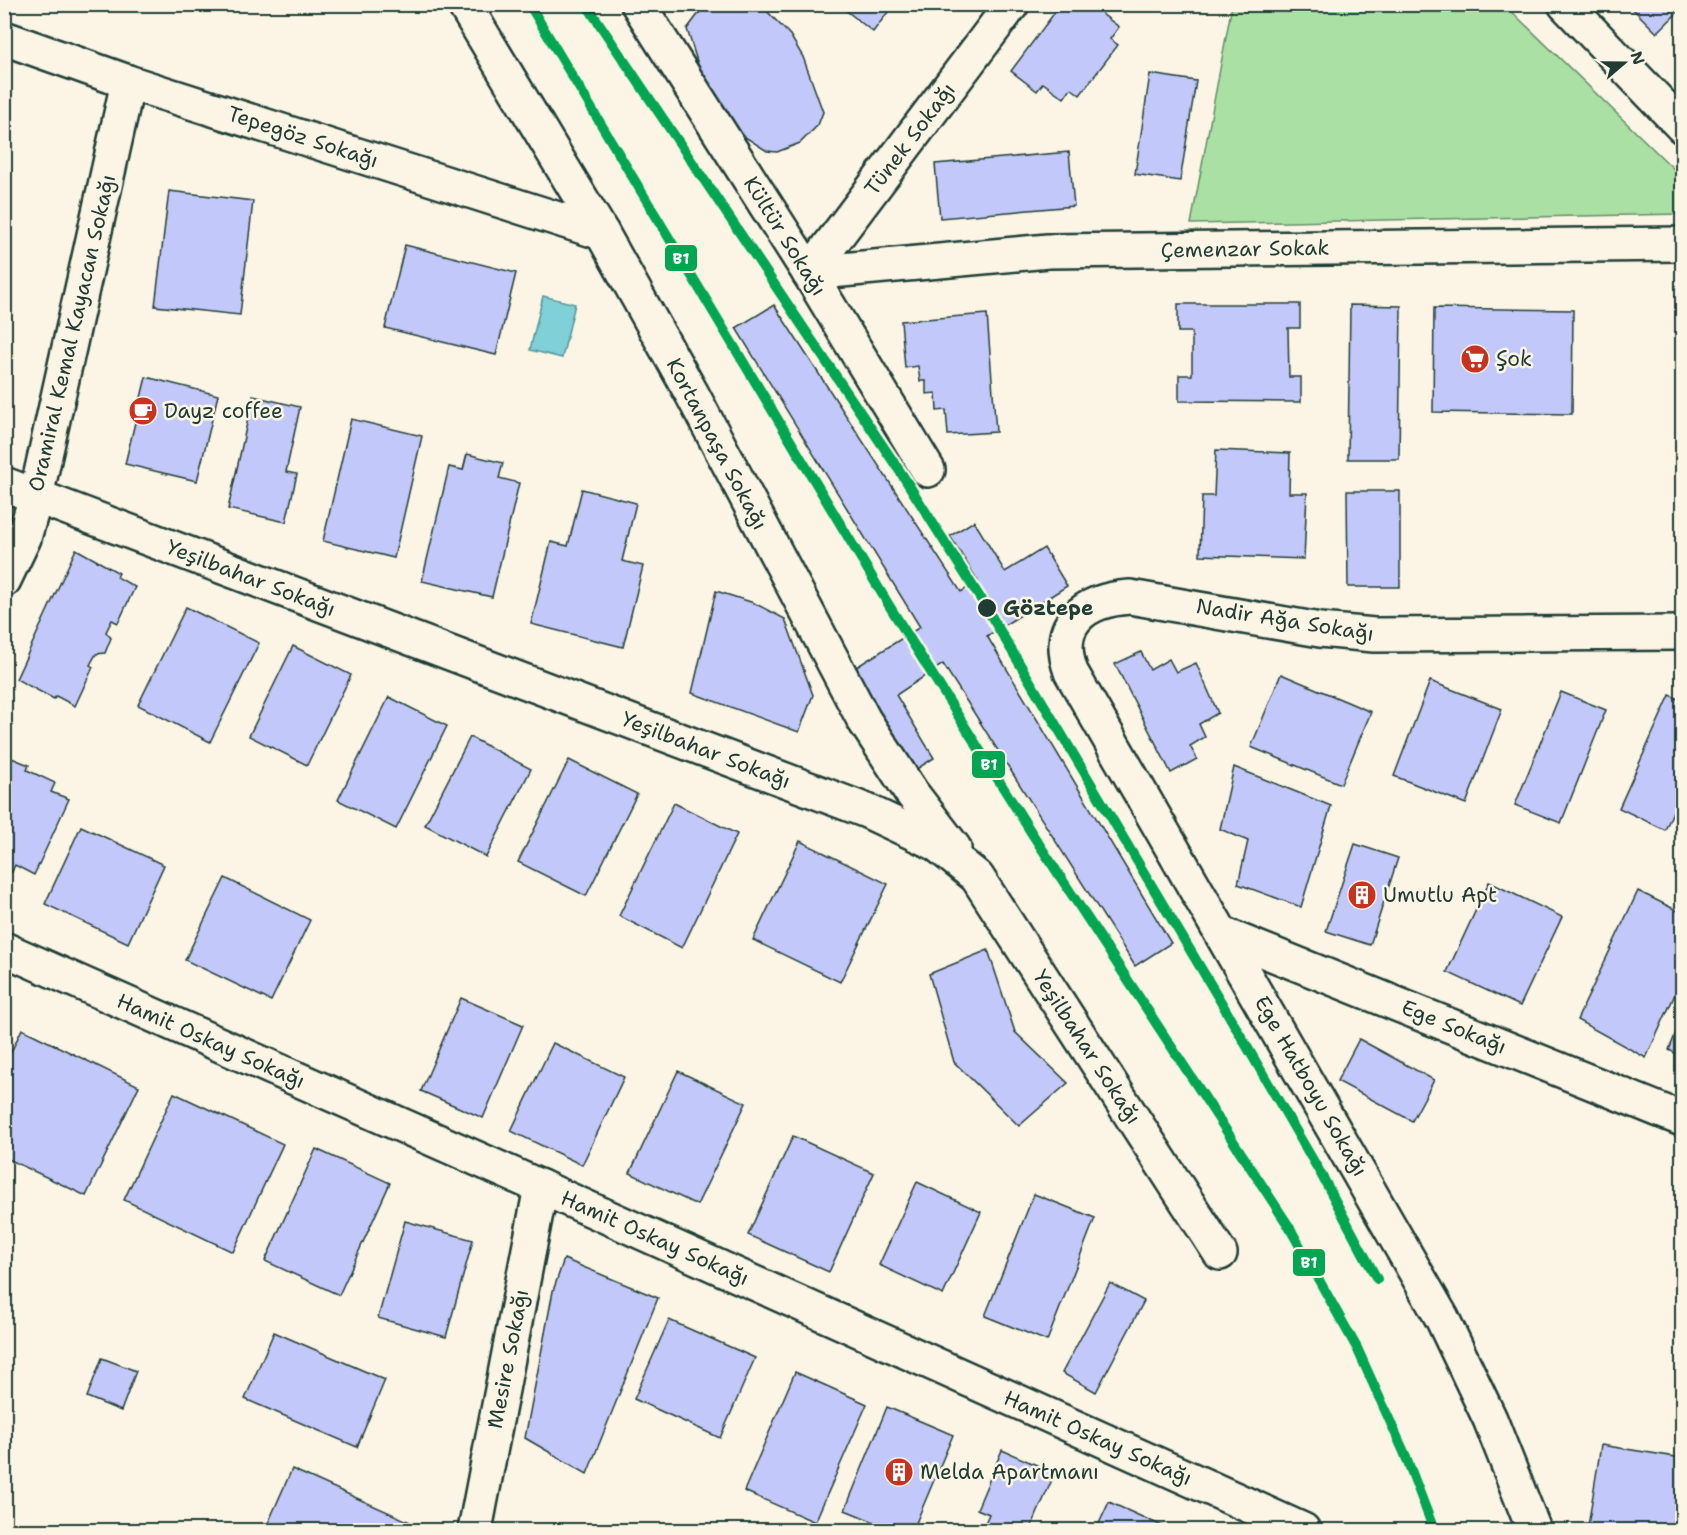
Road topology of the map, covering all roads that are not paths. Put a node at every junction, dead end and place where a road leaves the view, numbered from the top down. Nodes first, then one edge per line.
1 (465, 4) edge
2 (638, 4) edge
3 (1012, 4) edge
4 (1565, 4) edge
5 (4, 38) edge
6 (128, 82) junction
7 (1683, 126) edge
8 (602, 233) junction
9 (1683, 244) edge
10 (808, 273) junction
11 (928, 470) dead end
12 (4, 484) edge
13 (36, 496) junction
14 (4, 580) edge
15 (1683, 633) edge
16 (1066, 653) joint
17 (977, 877) junction
18 (1225, 935) junction
19 (4, 949) edge
20 (1683, 1119) edge
21 (541, 1187) junction
22 (1220, 1253) dead end
23 (475, 1530) edge
24 (1303, 1530) edge
25 (1534, 1530) edge

1 - 8 street, Kortanpaşa Sokağı
2 - 10 street, Kültür Sokağı
3 - 10 street, Tünek Sokağı
4 - 7 street
5 - 6 street, Tepegöz Sokağı
6 - 8 street, Tepegöz Sokağı
6 - 13 street, Oramiral Kemal Kayacan Sokağı
8 - 17 street, Kortanpaşa Sokağı
9 - 10 street, Çemenzar Sokak
10 - 11 street, Kültür Sokağı
12 - 13 street, Yeşilbahar Sokağı
13 - 14 street, Oramiral Kemal Kayacan Sokağı
13 - 17 street, Yeşilbahar Sokağı
15 - 16 street, Nadir Ağa Sokağı
16 - 18 street, Ege Hatboyu Sokağı
17 - 22 street, Yeşilbahar Sokağı
18 - 20 street, Ege Sokağı
18 - 25 street, Ege Hatboyu Sokağı
19 - 21 street, Hamit Oskay Sokağı
21 - 23 street, Mesire Sokağı
21 - 24 street, Hamit Oskay Sokağı

